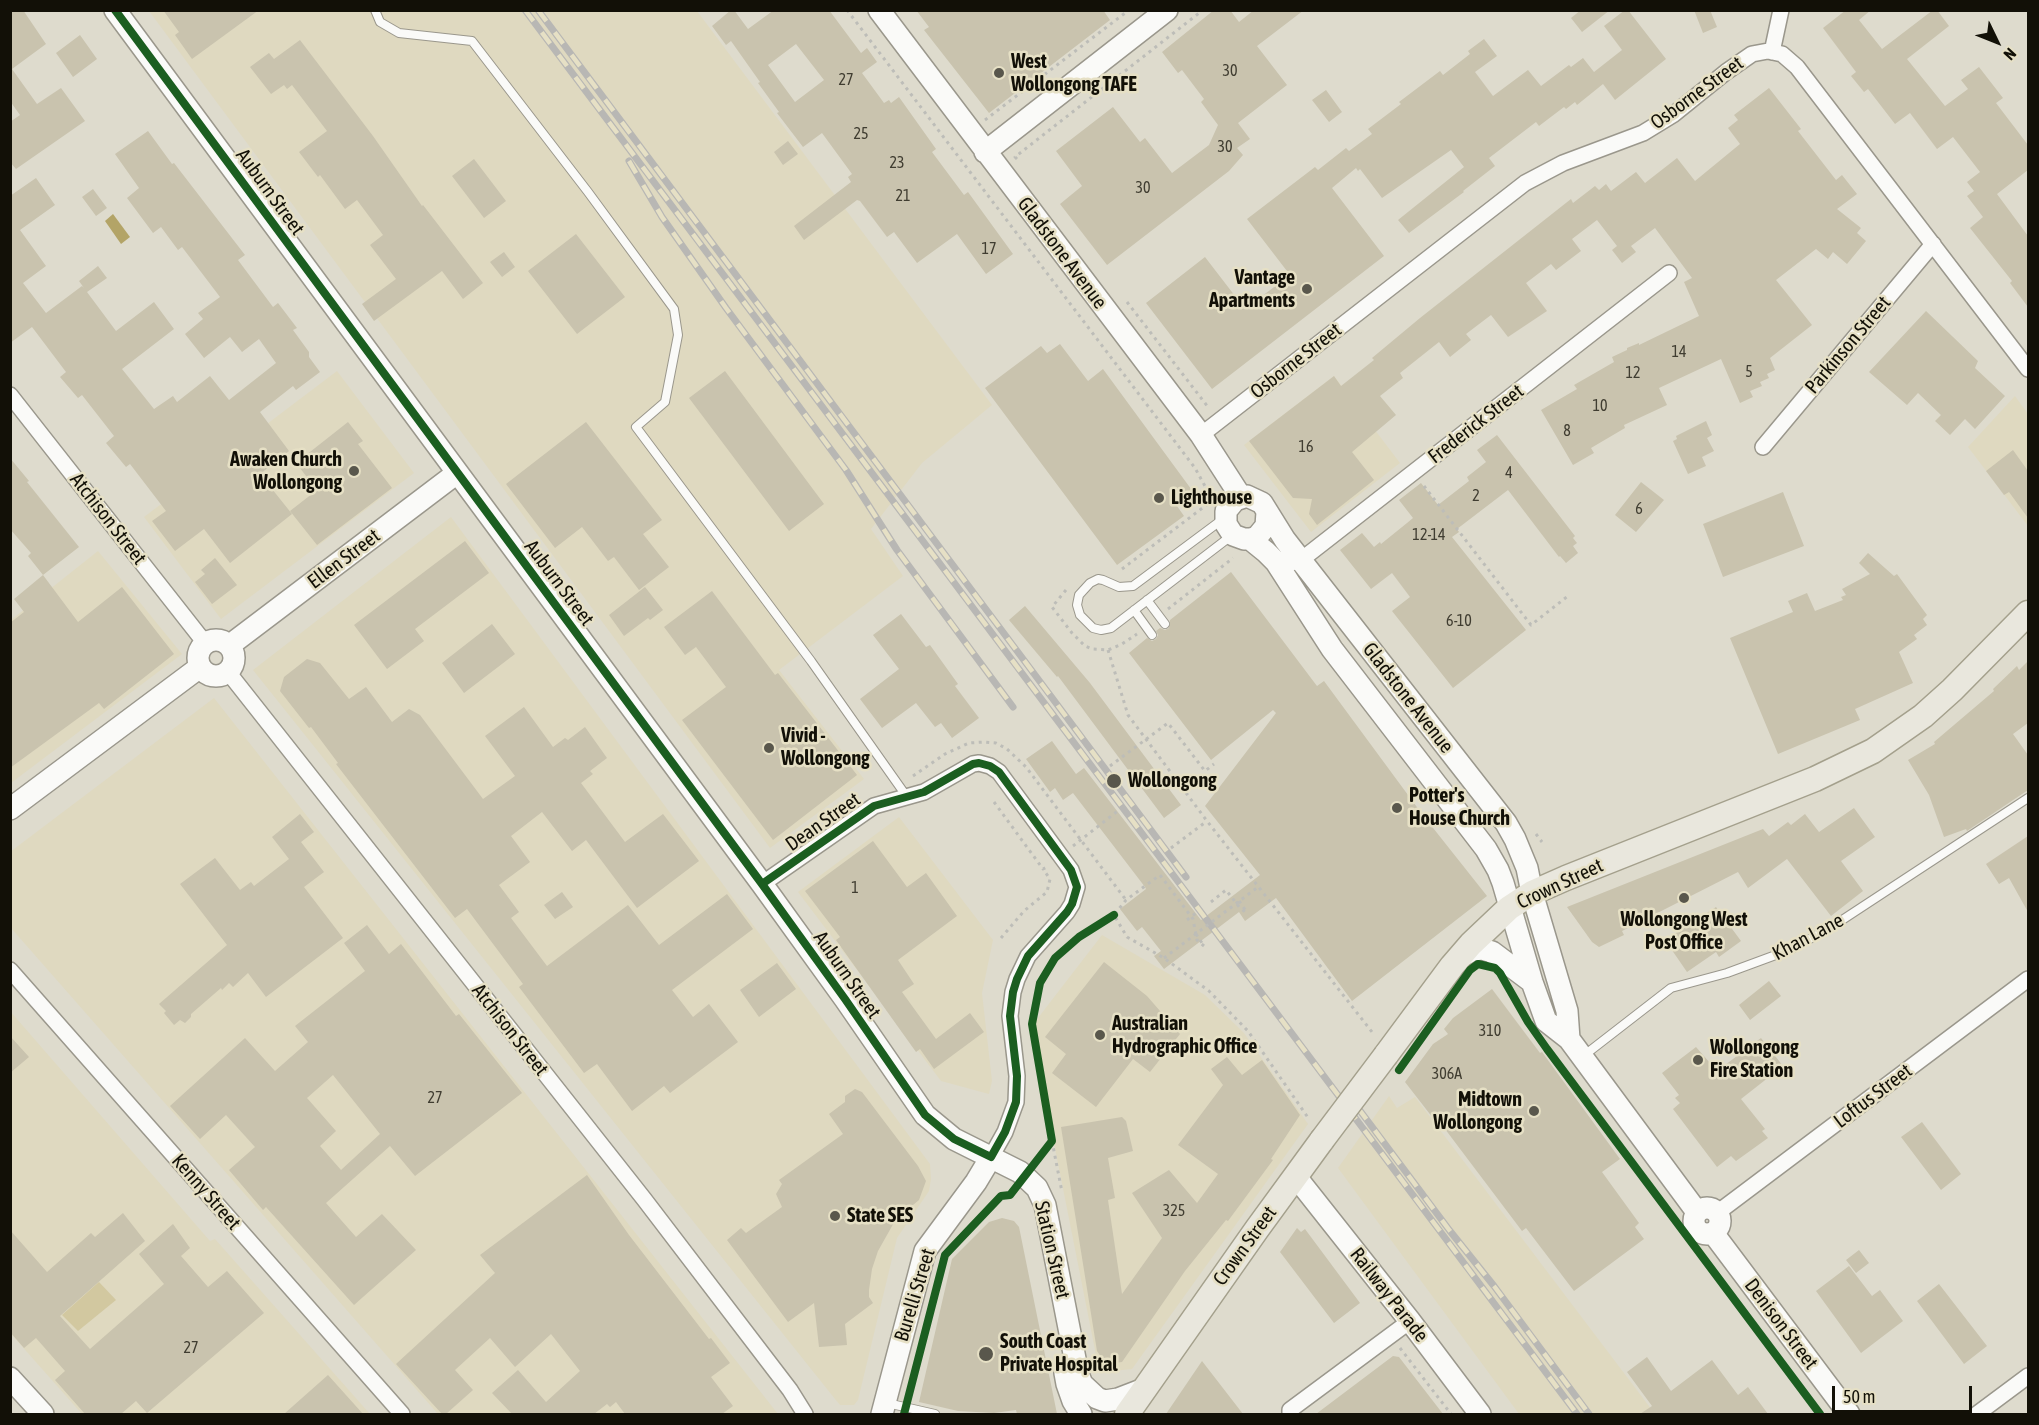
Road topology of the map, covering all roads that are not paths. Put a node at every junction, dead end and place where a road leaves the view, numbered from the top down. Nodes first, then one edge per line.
1 (115, 10) edge
2 (375, 10) edge
3 (879, 10) edge
4 (1167, 10) edge
5 (1780, 10) edge
6 (1772, 52) junction
7 (985, 152) junction
8 (1933, 244) junction
9 (1669, 273) dead end
10 (2028, 369) edge
11 (10, 395) edge
12 (1201, 435) junction
13 (1763, 447) dead end
14 (458, 473) junction
15 (1241, 497) junction
16 (1268, 512) junction
17 (1236, 530) junction
18 (1301, 560) junction
19 (1278, 566) junction
20 (1147, 600) junction
21 (1134, 610) junction
22 (2028, 613) edge
23 (1165, 624) dead end
24 (1152, 635) dead end
25 (205, 643) junction
26 (230, 645) junction
27 (200, 667) junction
28 (228, 672) junction
29 (907, 797) junction
30 (2028, 798) edge
31 (10, 809) edge
32 (762, 884) junction
33 (1532, 893) junction
34 (1509, 908) junction
35 (1459, 958) junction
36 (10, 970) edge
37 (2028, 979) edge
38 (1532, 982) junction
39 (1569, 1039) junction
40 (1582, 1057) junction
41 (991, 1157) junction
42 (1296, 1177) junction
43 (1709, 1219) junction
44 (1410, 1321) junction
45 (1074, 1349) junction
46 (2028, 1376) edge
47 (10, 1378) edge
48 (1144, 1389) junction
49 (790, 1390) junction
50 (884, 1408) edge
51 (43, 1414) edge
52 (402, 1414) edge
53 (805, 1414) edge
54 (818, 1414) edge
55 (935, 1414) edge
56 (1081, 1414) edge
57 (1127, 1414) edge
58 (1290, 1414) edge
59 (1480, 1414) edge
60 (1849, 1414) edge
61 (1977, 1414) edge

1 - 14 main road, Auburn Street
2 - 29 lane
3 - 7 main road, Gladstone Avenue
4 - 7 main road
5 - 6 street
6 - 8 street
6 - 12 street, Osborne Street
7 - 12 main road, Gladstone Avenue
8 - 10 street
8 - 13 street, Parkinson Street
9 - 18 street, Frederick Street
11 - 25 street, Atchison Street
12 - 15 main road, Gladstone Avenue
14 - 26 main road, Ellen Street
14 - 32 main road, Auburn Street
15 - 16 main road
15 - 17 main road
16 - 17 main road
16 - 18 main road, Gladstone Avenue
17 - 19 main road, Gladstone Avenue
17 - 20 lane
17 - 21 lane
18 - 19 street, Frederick Street
18 - 33 main road, Gladstone Avenue
19 - 34 main road, Gladstone Avenue
20 - 21 lane
20 - 23 lane
21 - 24 lane
22 - 33 main road, Crown Street
25 - 26 main road
25 - 27 main road
26 - 28 main road
27 - 28 main road
27 - 31 main road
28 - 49 street, Atchison Street
29 - 32 street, Dean Street
29 - 41 street, Dean Street
30 - 40 lane, Khan Lane
32 - 41 main road, Auburn Street
33 - 34 main road, Crown Street
33 - 39 main road, Denison Street
34 - 35 main road, Crown Street
34 - 38 main road, Denison Street
35 - 38 main road
35 - 42 main road, Crown Street, bridge
36 - 52 street, Kenny Street
37 - 43 street, Loftus Street
38 - 39 main road, Denison Street
39 - 40 main road, Denison Street
40 - 43 main road, Denison Street
41 - 45 main road, Station Street
41 - 50 main road, Burelli Street
42 - 44 main road, Railway Parade
42 - 48 main road, Crown Street
43 - 60 main road, Denison Street
44 - 58 street
44 - 59 main road, Railway Parade
45 - 48 main road, Station Street
45 - 56 main road, Station Street
46 - 61 street
47 - 51 main road
48 - 57 main road, Crown Street
49 - 53 street, Atchison Street
49 - 54 street, Atchison Street
50 - 55 lane

